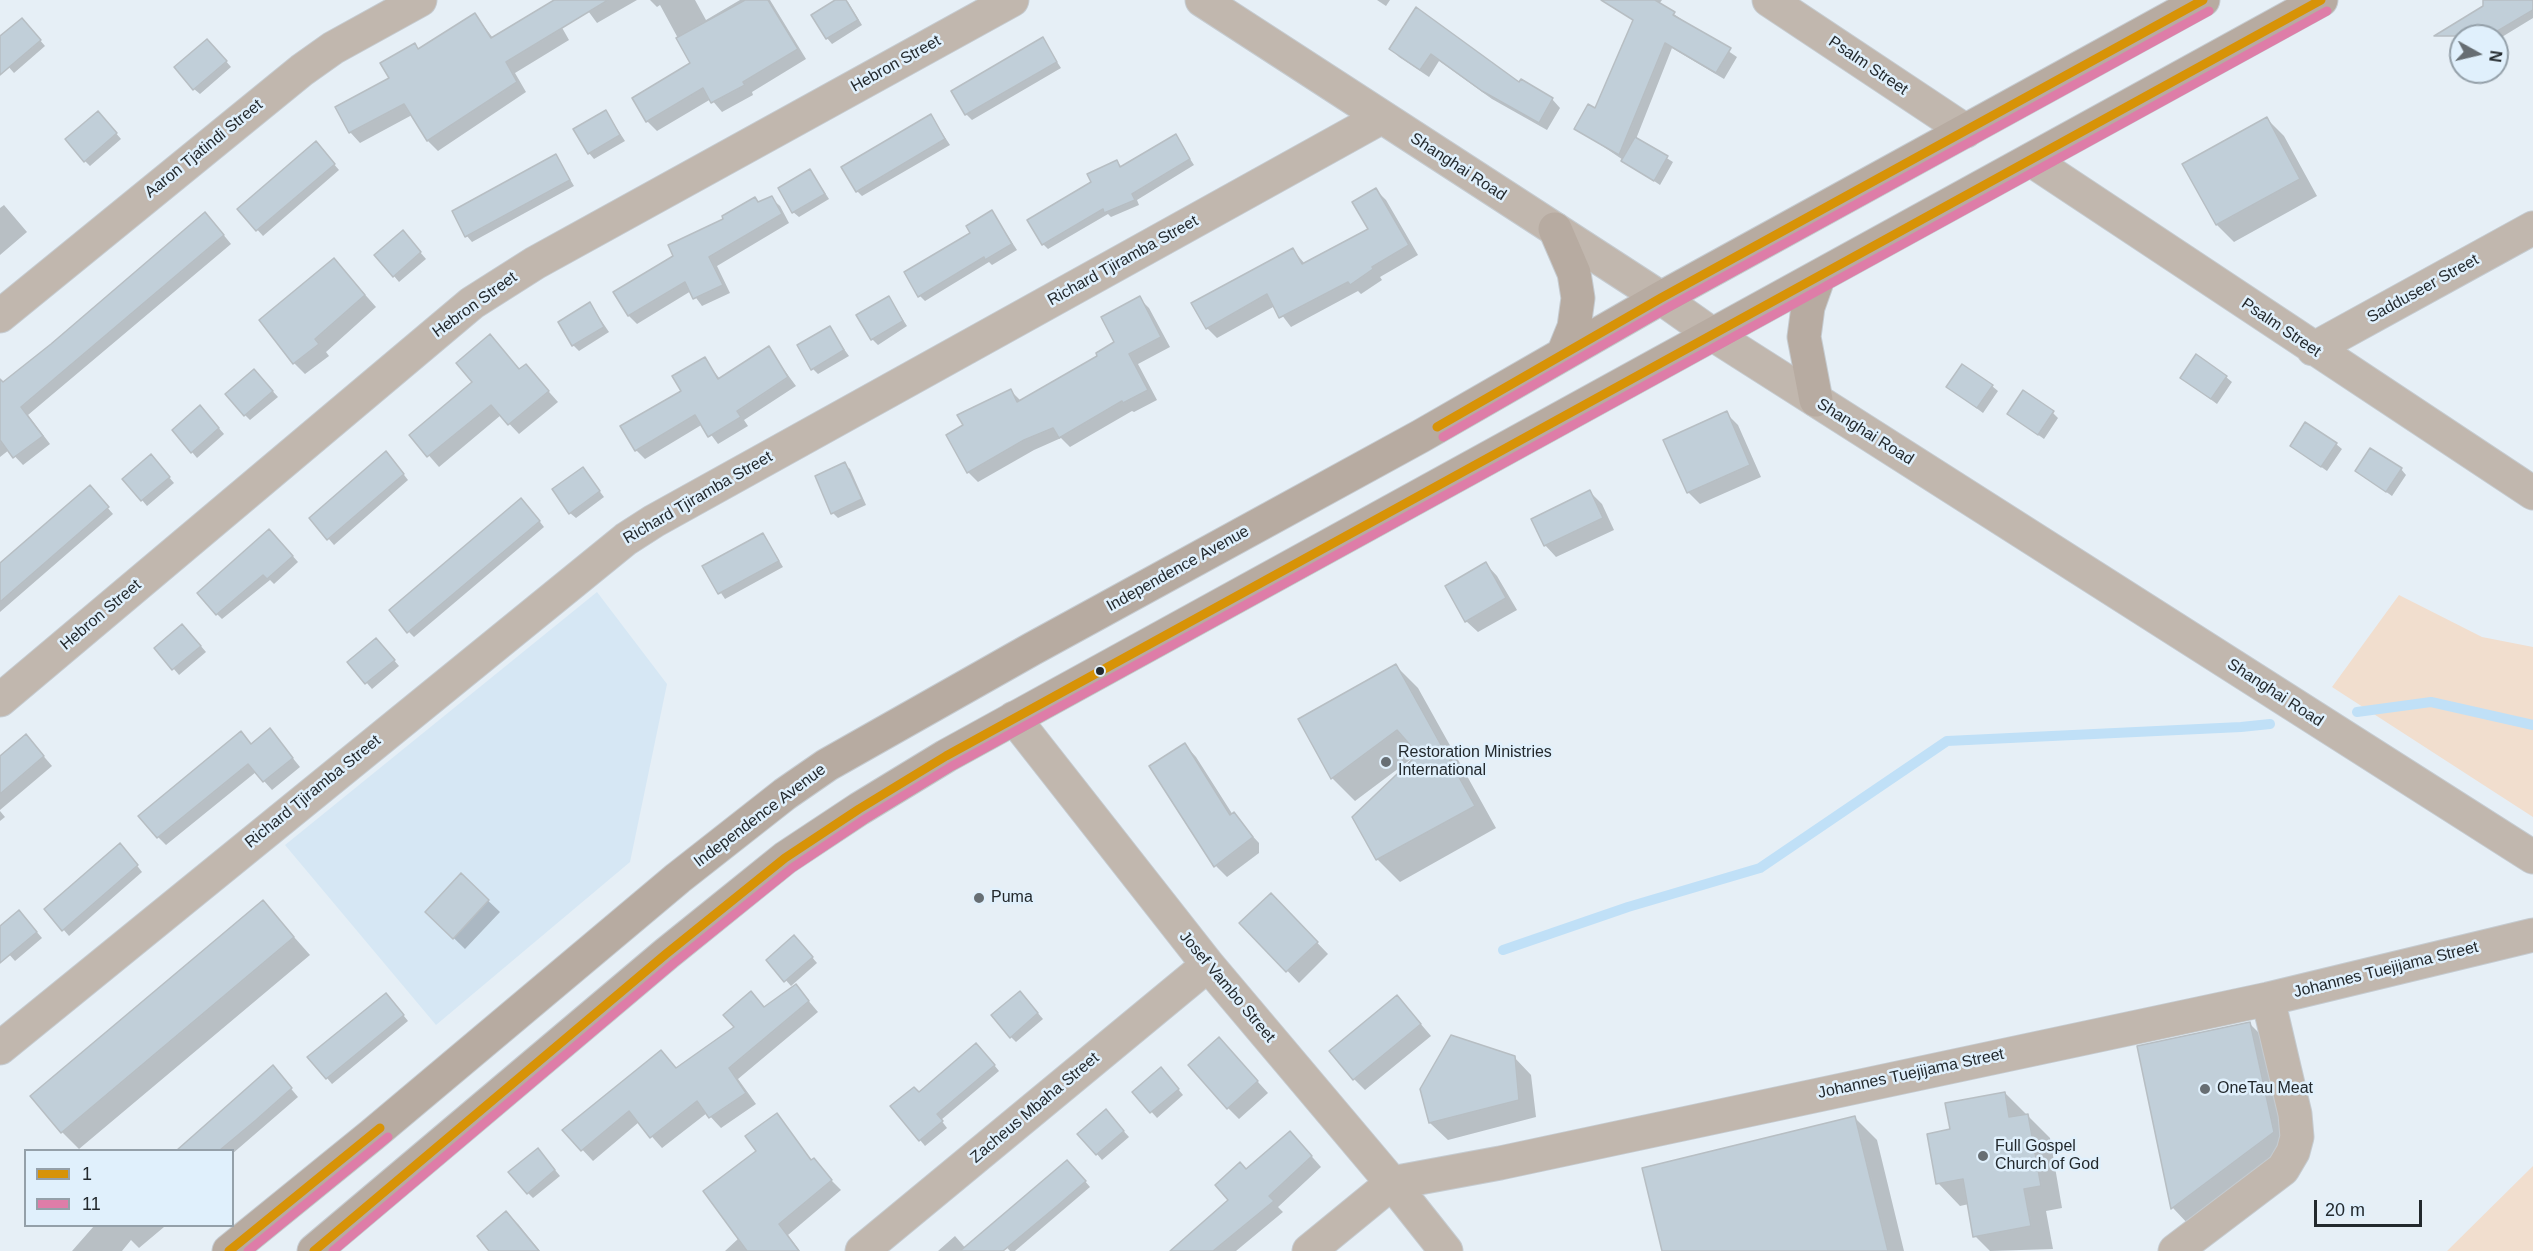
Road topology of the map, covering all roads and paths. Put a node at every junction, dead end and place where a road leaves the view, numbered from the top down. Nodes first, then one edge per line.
1 (420, 0) edge
2 (1012, 0) edge
3 (1202, 0) edge
4 (1769, 0) edge
5 (2203, 0) edge
6 (2321, 0) edge
7 (1382, 117) junction
8 (1966, 131) junction
9 (2031, 160) junction
10 (2533, 228) edge
11 (1555, 229) junction
12 (1819, 276) junction
13 (1661, 298) junction
14 (0, 316) edge
15 (1712, 334) junction
16 (2313, 349) junction
17 (1563, 354) junction
18 (1816, 400) junction
19 (2533, 493) edge
20 (0, 700) edge
21 (1014, 718) junction
22 (2533, 857) edge
23 (2533, 935) edge
24 (1208, 965) junction
25 (2268, 999) junction
26 (0, 1048) edge
27 (1392, 1183) junction
28 (229, 1251) edge
29 (314, 1251) edge
30 (862, 1251) edge
31 (1309, 1251) edge
32 (1446, 1251) edge
33 (2175, 1251) edge

1 - 14 street, Aaron Tjatindi Street
2 - 20 street, Hebron Street
3 - 7 street, Shanghai Road
4 - 8 street, Psalm Street
5 - 8 main road, Independence Avenue
6 - 9 main road
7 - 11 street, Shanghai Road
7 - 26 street, Richard Tjiramba Street
8 - 13 main road, Independence Avenue
9 - 12 main road
9 - 16 street, Psalm Street
10 - 16 street, Sadduseer Street
11 - 13 street, Shanghai Road
11 - 17 main road
12 - 15 main road
12 - 18 main road
13 - 15 street, Shanghai Road
13 - 17 main road, Independence Avenue
15 - 18 street, Shanghai Road
15 - 21 main road
16 - 19 street, Psalm Street
17 - 28 main road, Independence Avenue
18 - 22 street, Shanghai Road
21 - 24 street, Josef Vambo Street
21 - 29 main road
23 - 25 street, Johannes Tuejijama Street
24 - 27 street, Josef Vambo Street
24 - 30 street, Zacheus Mbaha Street
25 - 27 street, Johannes Tuejijama Street
25 - 33 street
27 - 31 street, Johannes Tuejijama Street
27 - 32 street, Josef Vambo Street

